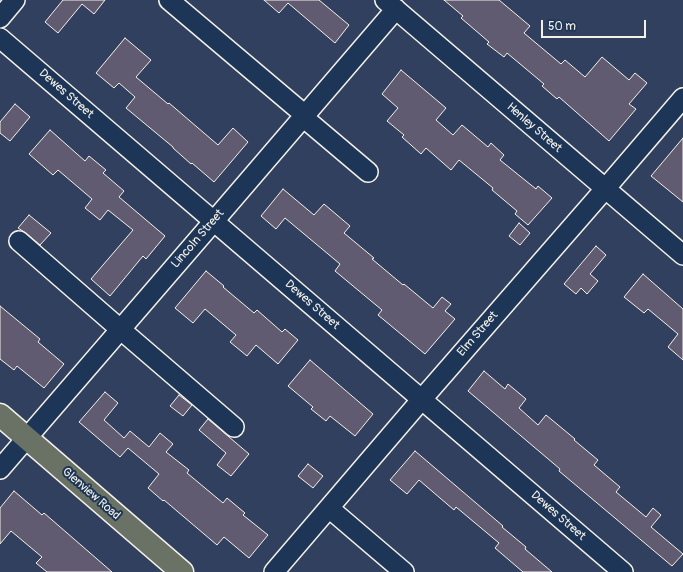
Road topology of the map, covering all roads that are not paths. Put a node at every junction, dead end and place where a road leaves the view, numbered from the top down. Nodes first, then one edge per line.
1 (15, 0) edge
2 (169, 0) edge
3 (391, 4) edge
4 (0, 18) edge
5 (0, 38) edge
6 (683, 98) edge
7 (304, 116) junction
8 (368, 172) dead end
9 (605, 189) junction
10 (214, 221) junction
11 (19, 241) dead end
12 (683, 255) edge
13 (120, 329) junction
14 (422, 399) junction
15 (0, 415) edge
16 (234, 427) dead end
17 (26, 438) junction
18 (0, 468) edge
19 (329, 508) junction
20 (182, 572) edge
21 (274, 572) edge
22 (404, 572) edge
23 (623, 572) edge

1 - 4 street
2 - 7 street
3 - 7 street, Lincoln Street
3 - 9 street, Henley Street
5 - 10 street, Dewes Street
6 - 9 street, Elm Street
7 - 8 street
7 - 10 street, Lincoln Street
9 - 12 street, Henley Street
9 - 14 street, Elm Street
10 - 13 street, Lincoln Street
10 - 14 street, Dewes Street
11 - 13 street
13 - 16 street
13 - 17 street, Lincoln Street
14 - 19 street, Elm Street
14 - 23 street, Dewes Street
15 - 17 main road, Glenview Road
17 - 18 street, Lincoln Street
17 - 20 main road, Glenview Road
19 - 21 street, Elm Street
19 - 22 street

